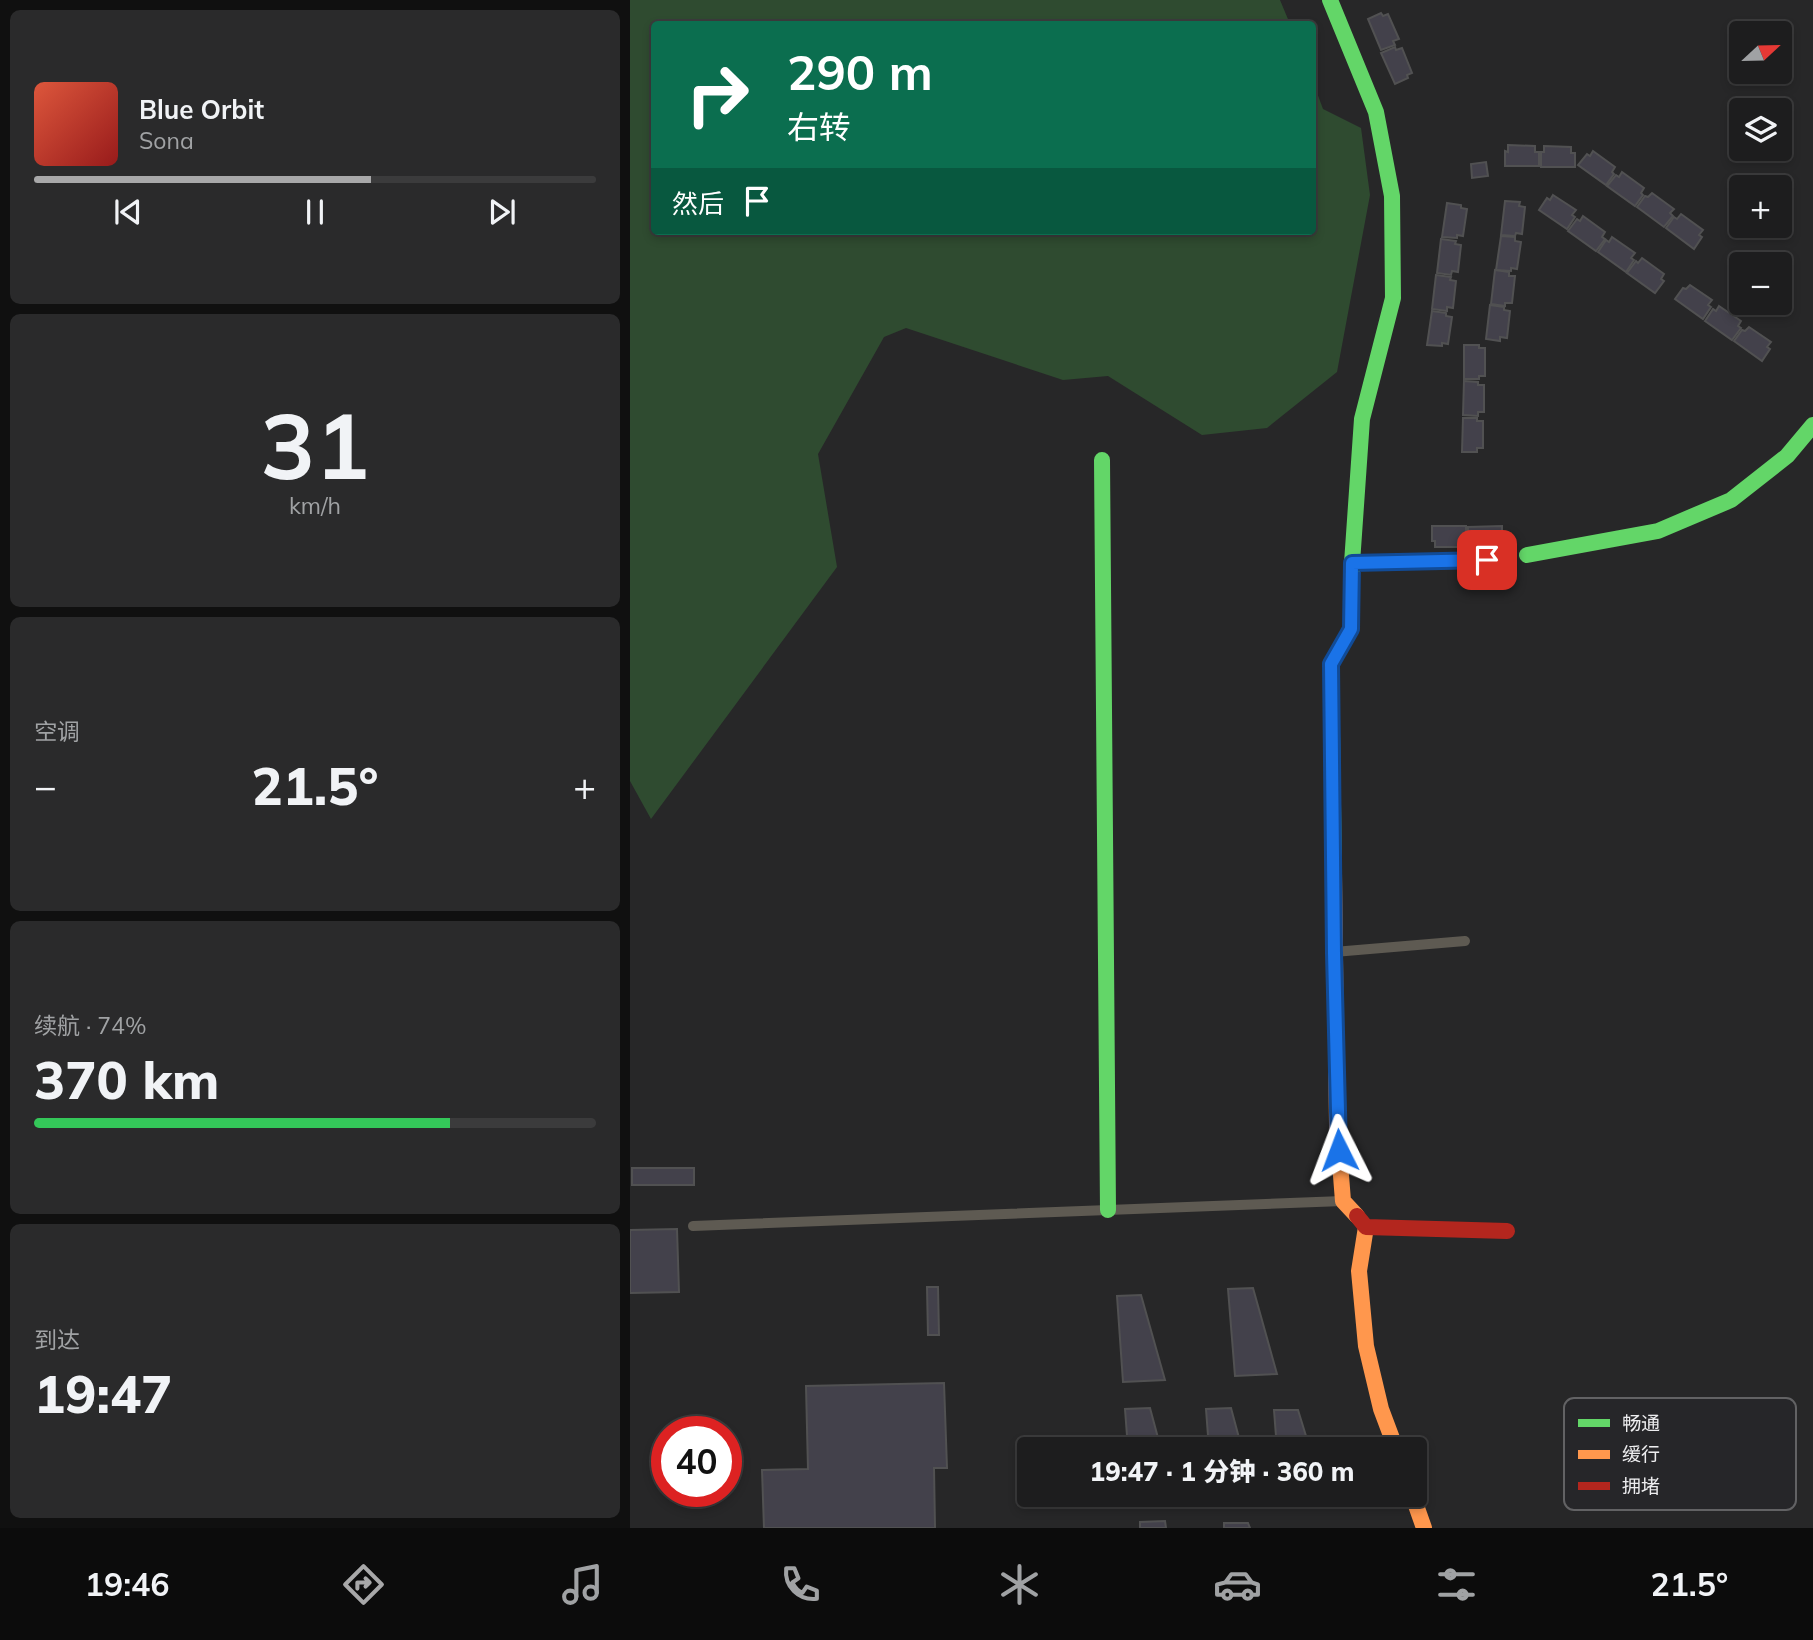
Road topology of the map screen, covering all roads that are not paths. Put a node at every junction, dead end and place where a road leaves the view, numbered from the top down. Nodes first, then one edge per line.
1 (1330, 0) edge
2 (1813, 425) edge
3 (1102, 460) dead end
4 (1527, 555) dead end
5 (1487, 560) dead end
6 (1352, 563) junction
7 (1465, 941) dead end
8 (1334, 953) junction
9 (1343, 1201) junction
10 (1108, 1210) junction
11 (693, 1226) dead end
12 (1366, 1227) junction
13 (1507, 1231) dead end
14 (1392, 1437) edge
15 (1417, 1507) edge
16 (1424, 1528) edge

1 - 6 street
2 - 4 street
3 - 10 street
5 - 6 street
6 - 8 street
7 - 8 street
8 - 9 street
9 - 10 street
9 - 12 street
10 - 11 street
12 - 13 street
12 - 14 street
15 - 16 street

